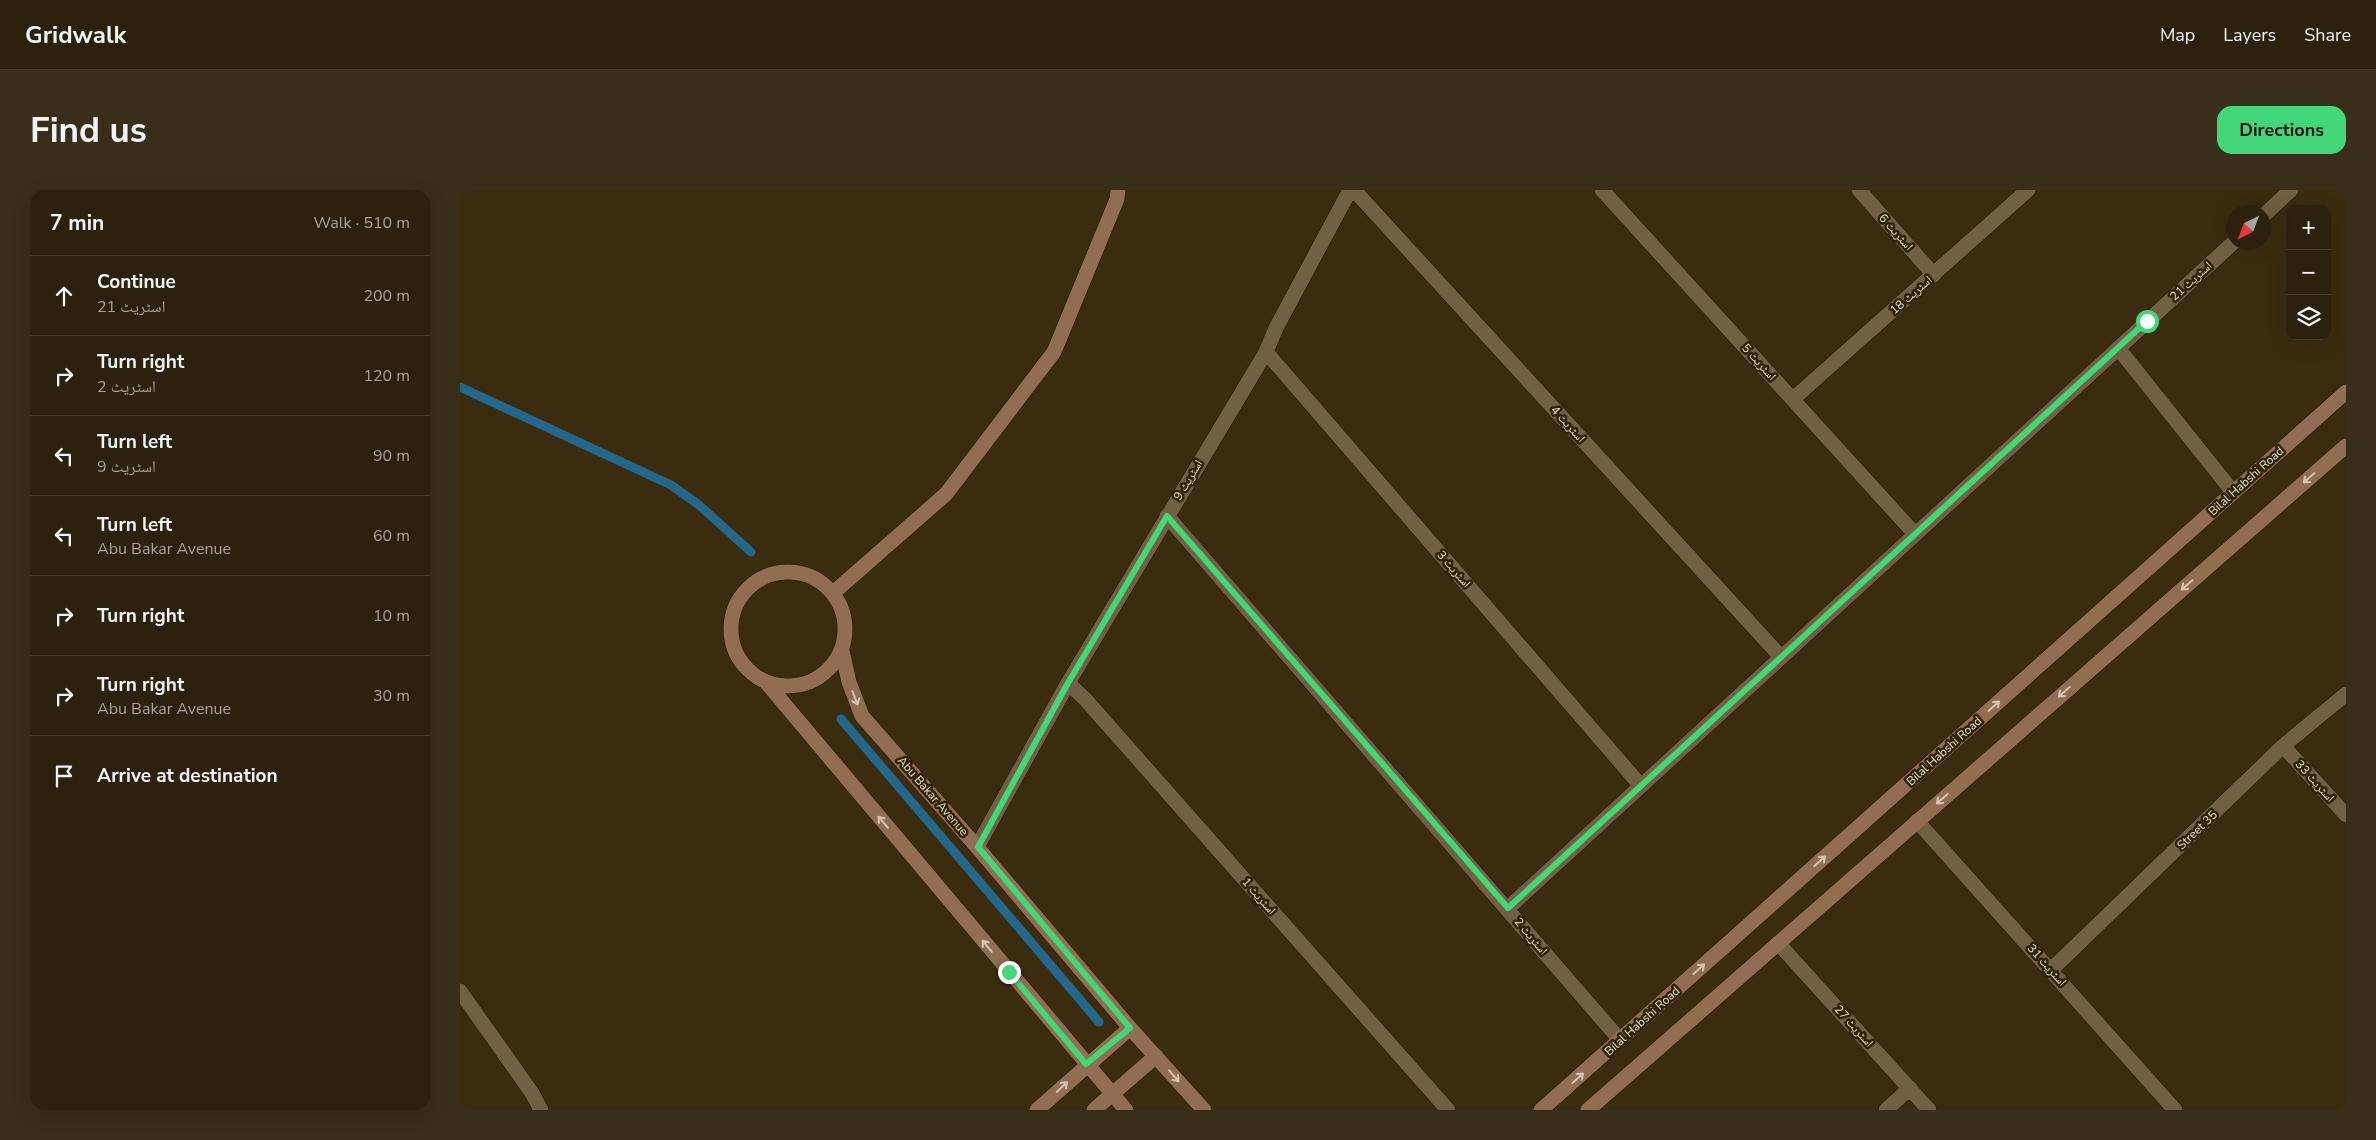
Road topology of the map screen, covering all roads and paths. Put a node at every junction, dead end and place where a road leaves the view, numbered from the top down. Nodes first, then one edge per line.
1 (1118, 190) edge
2 (1352, 190) edge
3 (1602, 190) edge
4 (1859, 190) edge
5 (2028, 190) edge
6 (2291, 190) edge
7 (2271, 209) edge
8 (2226, 249) edge
9 (1934, 275) junction
10 (2118, 348) junction
11 (1266, 352) junction
12 (2346, 392) edge
13 (1792, 399) junction
14 (2346, 446) edge
15 (2233, 492) junction
16 (1167, 516) junction
17 (1915, 534) junction
18 (833, 593) junction
19 (842, 651) junction
20 (1781, 657) junction
21 (765, 681) junction
22 (1068, 683) junction
23 (2346, 694) edge
24 (2283, 746) junction
25 (1641, 786) junction
26 (2346, 815) edge
27 (1917, 822) junction
28 (978, 847) junction
29 (1508, 908) junction
30 (1778, 943) junction
31 (2051, 970) junction
32 (460, 991) edge
33 (1130, 1028) junction
34 (1620, 1040) junction
35 (1156, 1056) junction
36 (1086, 1064) junction
37 (1910, 1088) junction
38 (1113, 1095) junction
39 (541, 1110) edge
40 (1037, 1110) edge
41 (1094, 1110) edge
42 (1126, 1110) edge
43 (1204, 1110) edge
44 (1448, 1110) edge
45 (1541, 1110) edge
46 (1588, 1110) edge
47 (1886, 1110) edge
48 (1929, 1110) edge
49 (2175, 1110) edge

1 - 18 street
2 - 11 street, اسٹریٹ 9
2 - 20 street, اسٹریٹ 4
3 - 13 street, اسٹریٹ 5
4 - 9 street, اسٹریٹ 6
5 - 9 street, اسٹریٹ 18
6 - 7 street
8 - 10 street, اسٹریٹ 21
9 - 13 street, اسٹریٹ 18
10 - 15 street
10 - 17 street, اسٹریٹ 21
11 - 16 street, اسٹریٹ 9
11 - 25 street, اسٹریٹ 3
12 - 15 street, Bilal Habshi Road
13 - 17 street, اسٹریٹ 5
14 -> 27 street
34 -> 15 street, Bilal Habshi Road
16 - 22 street, اسٹریٹ 9
16 - 29 street, اسٹریٹ 2
17 - 20 street, اسٹریٹ 21
18 - 19 street
18 - 21 street
19 - 21 street
19 -> 28 street, Abu Bakar Avenue
20 - 25 street, اسٹریٹ 21
36 -> 21 street
22 - 28 street, اسٹریٹ 9
22 - 44 street, اسٹریٹ 1
23 - 24 street, Street 35
24 - 26 street, اسٹریٹ 33
24 - 31 street, Street 35
25 - 29 street, اسٹریٹ 21
27 - 30 street
27 - 31 street, اسٹریٹ 31
28 - 33 street, Abu Bakar Avenue
29 - 34 street, اسٹریٹ 2
30 - 37 street, اسٹریٹ 27
30 - 46 street
31 - 49 street, اسٹریٹ 31
32 - 39 street
33 - 35 street, Abu Bakar Avenue
33 - 36 street
45 -> 34 street, Bilal Habshi Road
35 - 38 street
35 -> 43 street, Abu Bakar Avenue
36 - 38 street
40 -> 36 street
37 - 47 street
37 - 48 street, اسٹریٹ 27
38 - 41 street
38 - 42 street

